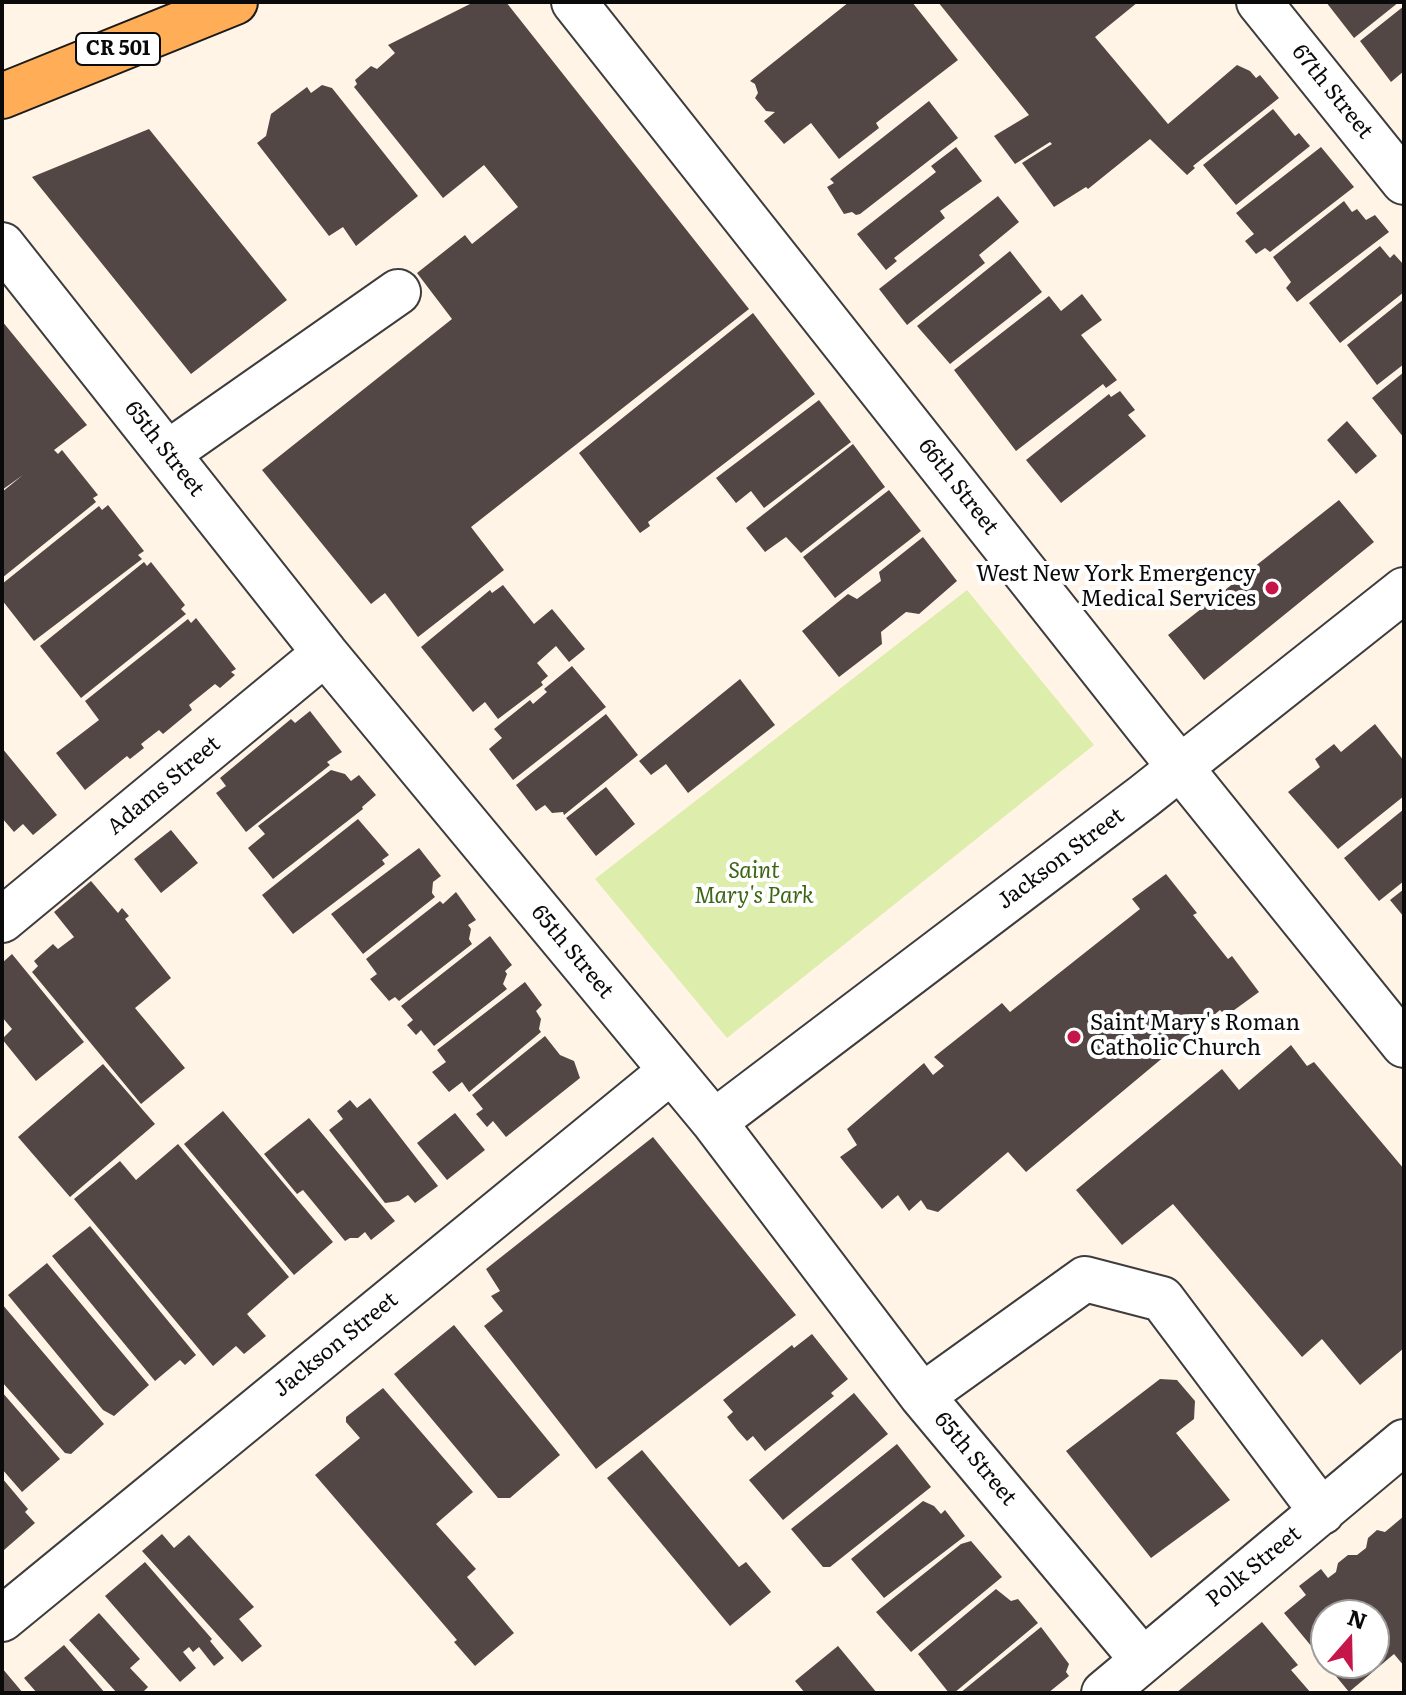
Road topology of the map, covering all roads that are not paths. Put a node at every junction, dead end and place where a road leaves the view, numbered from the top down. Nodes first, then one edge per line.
1 (235, 2) edge
2 (574, 2) edge
3 (1259, 2) edge
4 (2, 96) edge
5 (1404, 182) edge
6 (2, 245) edge
7 (398, 292) dead end
8 (168, 453) junction
9 (1404, 590) edge
10 (325, 653) junction
11 (1180, 767) junction
12 (2, 920) edge
13 (1404, 1045) edge
14 (671, 1071) junction
15 (714, 1122) junction
16 (922, 1396) junction
17 (1404, 1442) edge
18 (1322, 1512) junction
19 (2, 1619) edge
20 (1142, 1659) junction
21 (1104, 1693) edge

1 - 4 main road, CR 501
2 - 11 street, 66th Street
3 - 5 street, 67th Street
6 - 8 street, 65th Street
7 - 8 street
8 - 10 street, 65th Street
9 - 11 street, Jackson Street
10 - 12 street, Adams Street
10 - 14 street, 65th Street
11 - 13 street, 66th Street
11 - 15 street, Jackson Street
14 - 15 street, 65th Street
14 - 19 street, Jackson Street
15 - 16 street, 65th Street
16 - 18 street
16 - 20 street, 65th Street
17 - 18 street, Polk Street
18 - 20 street, Polk Street
20 - 21 street, Polk Street

